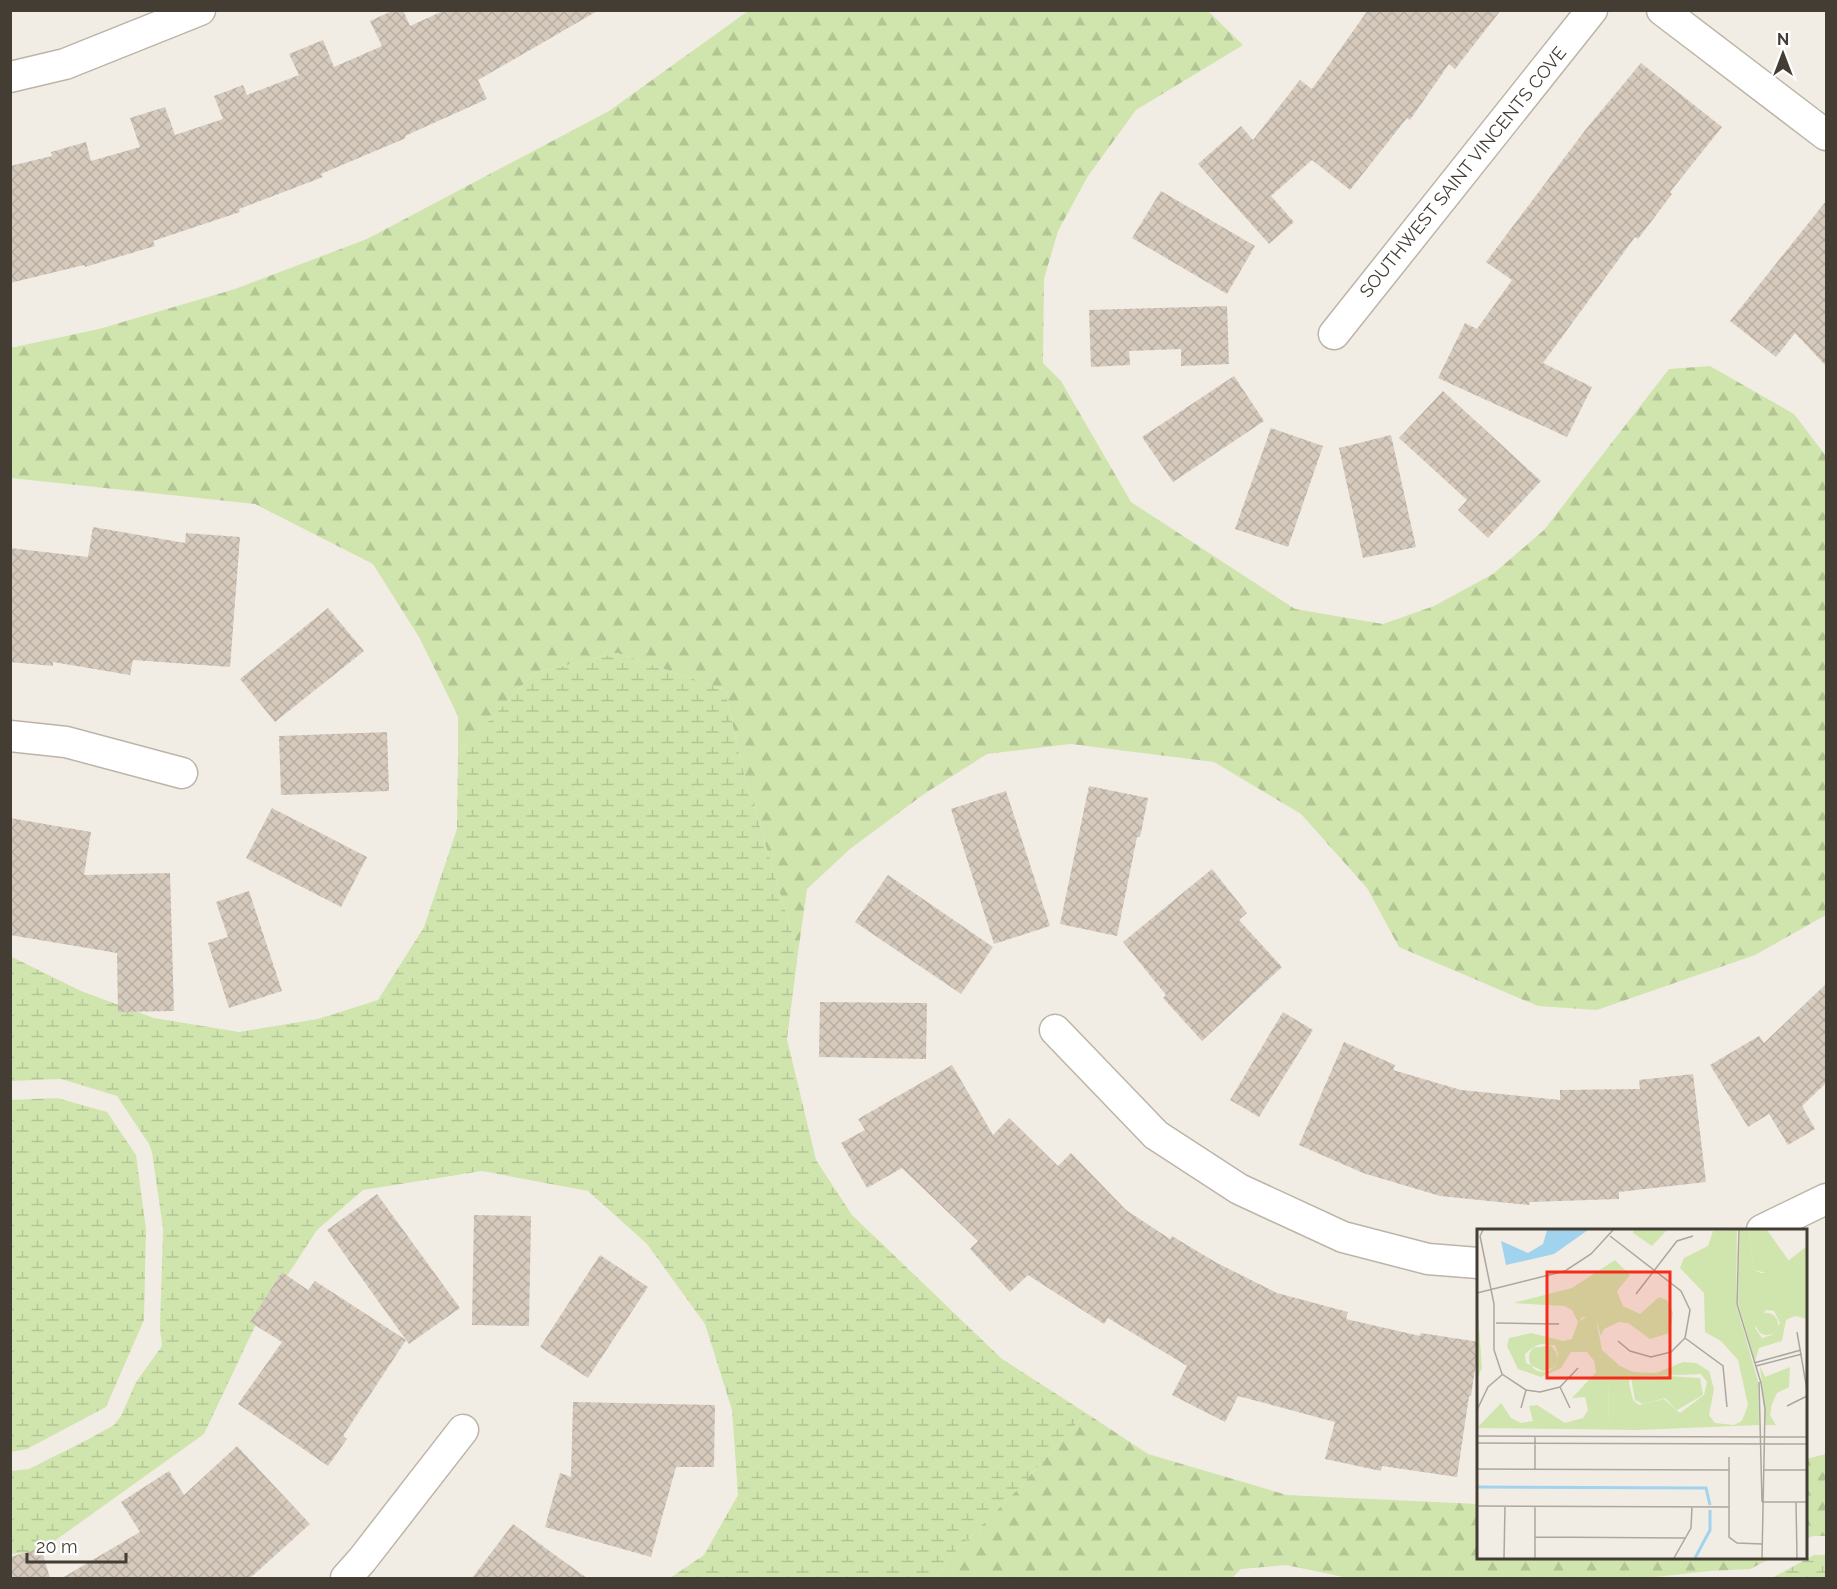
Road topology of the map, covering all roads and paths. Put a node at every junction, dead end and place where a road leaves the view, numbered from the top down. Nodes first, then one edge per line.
1 (200, 10) edge
2 (1592, 10) edge
3 (1662, 10) edge
4 (10, 77) edge
5 (1827, 135) edge
6 (1334, 334) dead end
7 (10, 736) edge
8 (182, 773) dead end
9 (1054, 1030) dead end
10 (1827, 1198) edge
11 (1764, 1229) edge
12 (1477, 1263) edge
13 (463, 1430) dead end
14 (346, 1578) edge

1 - 4 street
2 - 6 street, SOUTHWEST SAINT VINCENTS COVE
3 - 5 street
7 - 8 street
9 - 12 street
10 - 11 street
13 - 14 street

